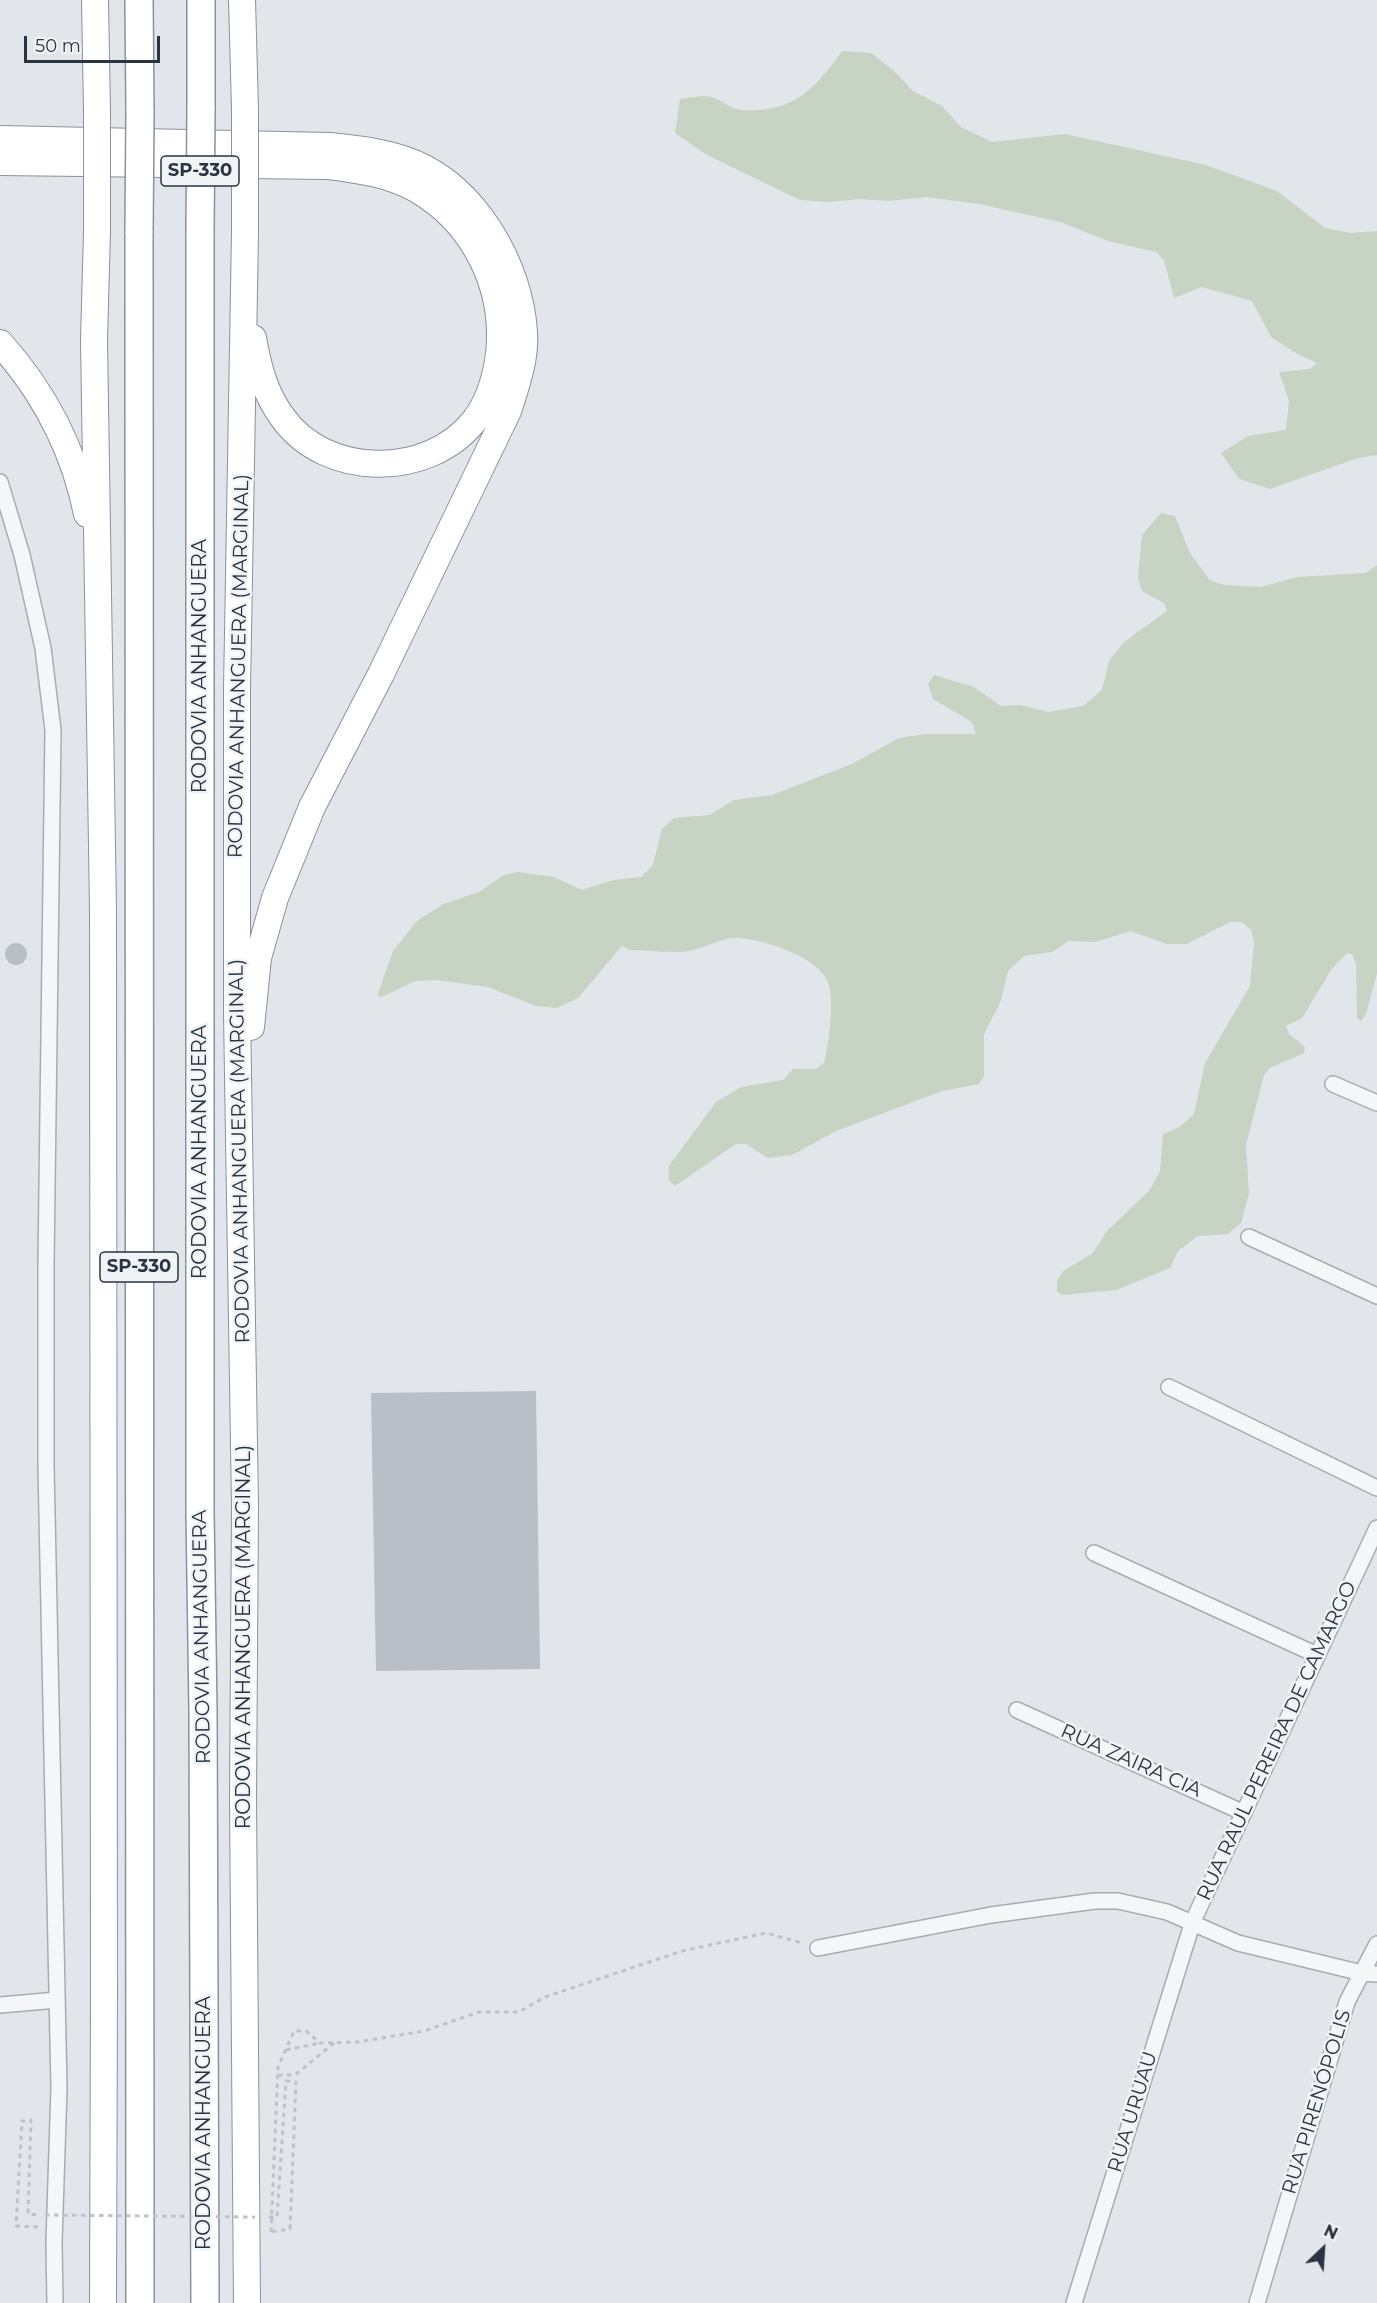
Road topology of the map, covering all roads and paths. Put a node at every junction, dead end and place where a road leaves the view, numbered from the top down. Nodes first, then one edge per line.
1 (95, 0) edge
2 (140, 0) edge
3 (201, 0) edge
4 (242, 0) edge
5 (0, 139) edge
6 (0, 162) edge
7 (244, 280) junction
8 (0, 343) edge
9 (0, 482) edge
10 (98, 721) junction
11 (1333, 1084) dead end
12 (1377, 1103) edge
13 (241, 1237) junction
14 (1250, 1237) dead end
15 (1377, 1296) edge
16 (1169, 1387) dead end
17 (1377, 1488) edge
18 (1377, 1528) edge
19 (1094, 1553) dead end
20 (1317, 1655) junction
21 (1017, 1710) dead end
22 (1244, 1813) junction
23 (1193, 1921) junction
24 (1377, 1944) edge
25 (818, 1948) joint
26 (1369, 1973) edge
27 (57, 2000) junction
28 (0, 2005) edge
29 (336, 2042) junction
30 (320, 2043) junction
31 (285, 2050) junction
32 (278, 2075) junction
33 (271, 2217) junction
34 (55, 2228) junction
35 (258, 2228) junction
36 (55, 2303) edge
37 (103, 2303) edge
38 (140, 2303) edge
39 (205, 2303) edge
40 (247, 2303) edge
41 (1074, 2303) edge
42 (1257, 2303) edge

1 - 10 highway, bridge
2 - 38 highway, SP-330, bridge
3 - 39 highway, RODOVIA ANHANGUERA / SP-330, bridge
4 - 7 highway, RODOVIA ANHANGUERA (MARGINAL), bridge
5 - 13 highway
6 - 7 highway
7 - 13 highway, RODOVIA ANHANGUERA (MARGINAL)
8 - 10 highway
9 - 27 street
10 - 37 highway
11 - 12 street
13 - 35 highway, RODOVIA ANHANGUERA (MARGINAL)
14 - 15 street
16 - 17 street
18 - 20 street, RUA RAUL PEREIRA DE CAMARGO
19 - 20 street
20 - 22 street, RUA RAUL PEREIRA DE CAMARGO
21 - 22 street, RUA ZAIRA CIA
22 - 23 street, RUA RAUL PEREIRA DE CAMARGO
23 - 25 street
23 - 26 street
23 - 41 street, RUA URUAU
24 - 26 street, RUA PIRENÓPOLIS
25 - 29 path
26 - 42 street, RUA PIRENÓPOLIS
27 - 28 street
27 - 34 street
29 - 30 path
29 - 32 path
30 - 31 path
30 - 31 path
31 - 32 path
32 - 33 path
33 - 35 path
33 - 35 path
33 - 35 path
34 - 35 path, bridge
34 - 36 street
35 - 40 highway, RODOVIA ANHANGUERA (MARGINAL)

